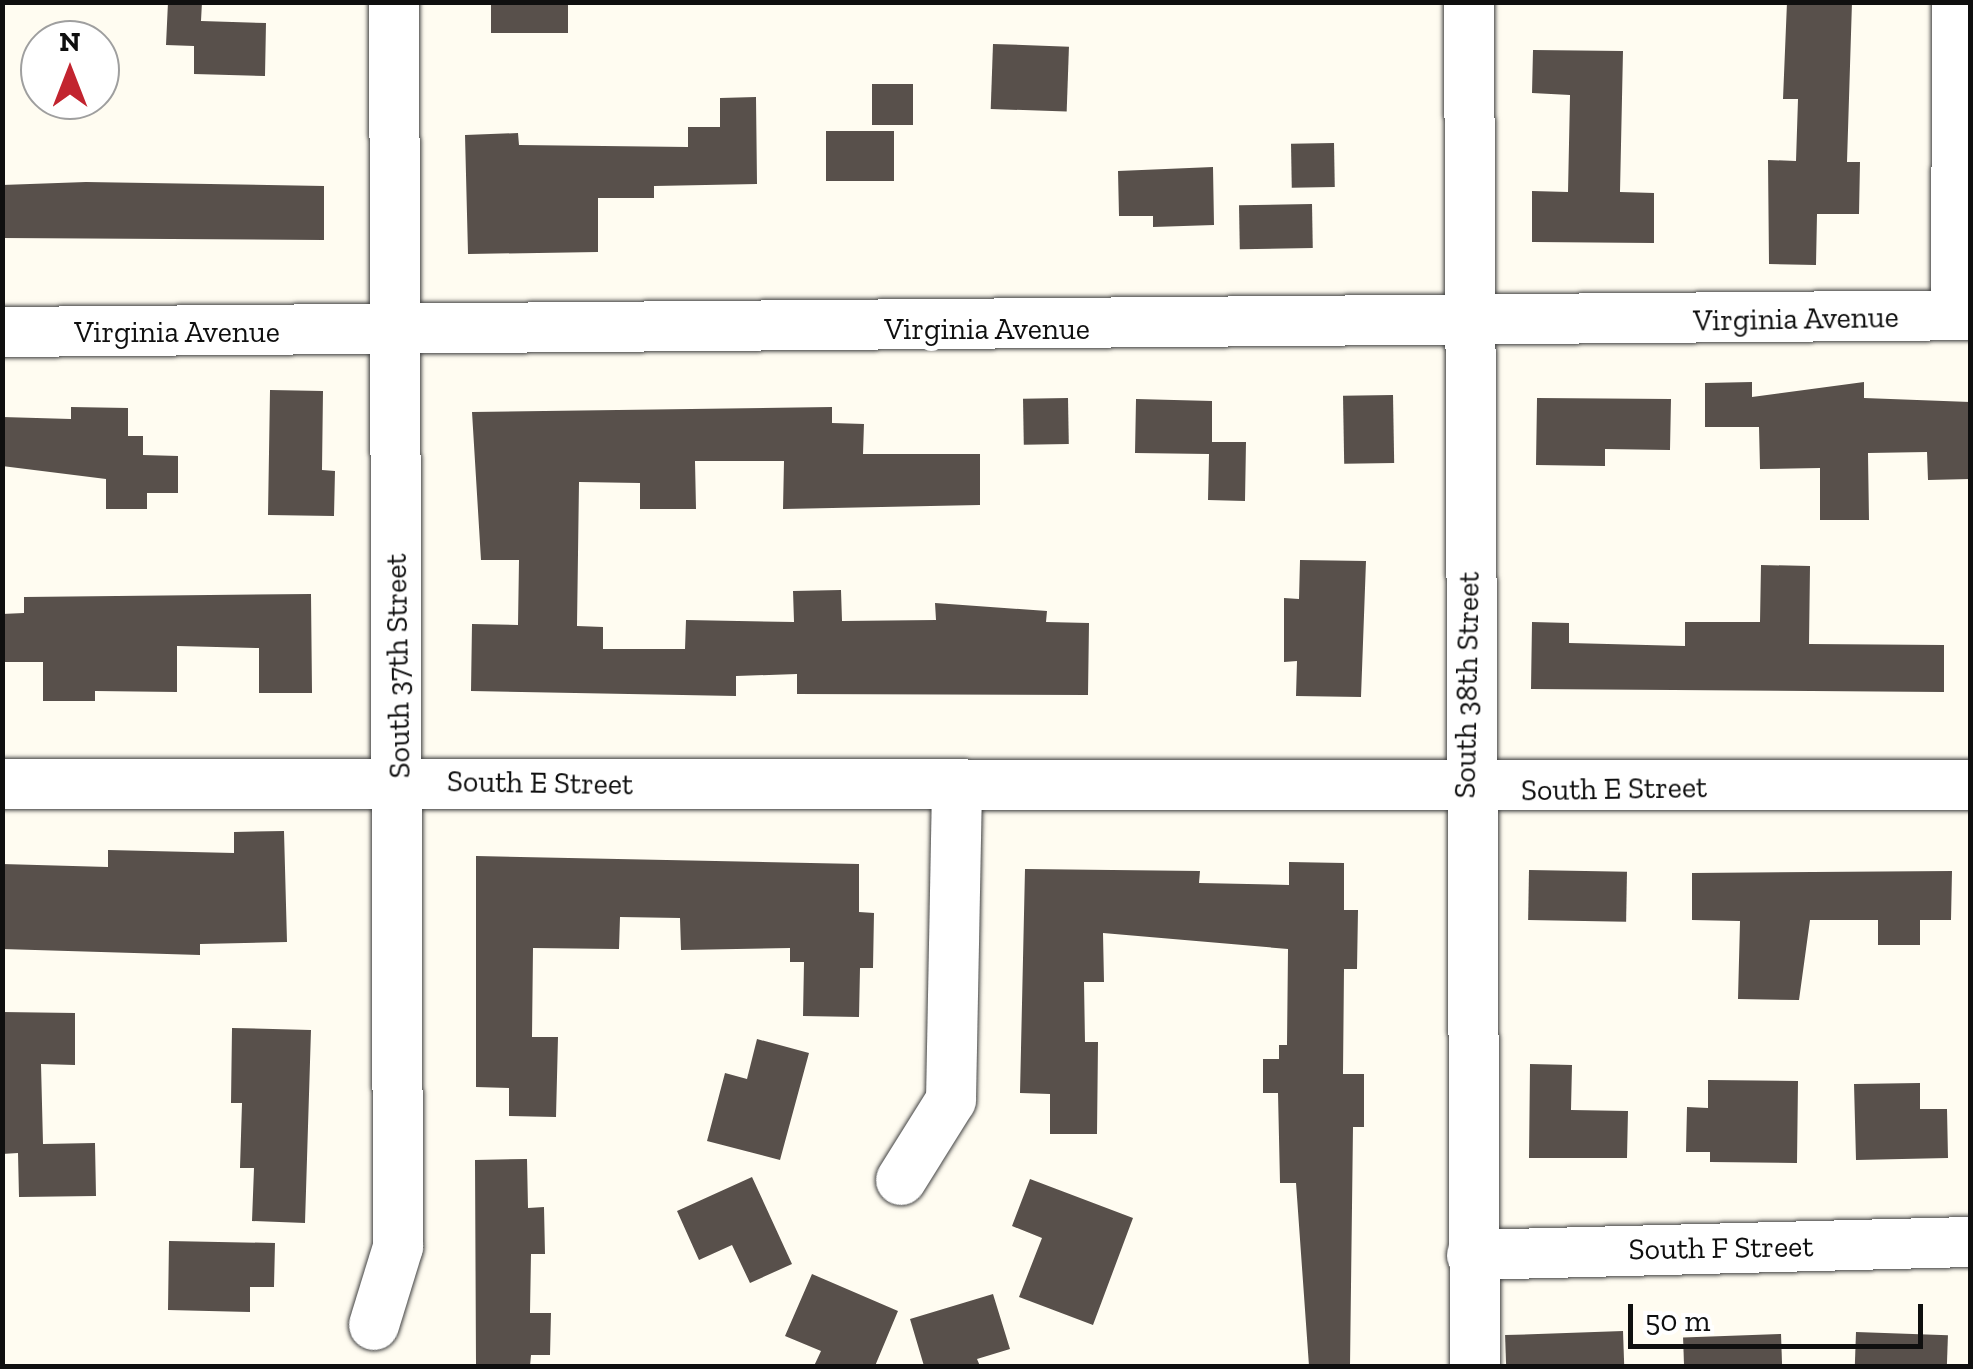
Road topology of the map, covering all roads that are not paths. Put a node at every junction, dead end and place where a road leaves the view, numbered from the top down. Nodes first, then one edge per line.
1 (394, 2) edge
2 (1469, 2) edge
3 (1957, 2) edge
4 (1963, 315) edge
5 (1472, 326) junction
6 (2, 332) edge
7 (393, 333) junction
8 (400, 782) junction
9 (2, 784) edge
10 (1970, 785) edge
11 (957, 788) junction
12 (1465, 790) junction
13 (901, 1180) dead end
14 (1970, 1242) edge
15 (1472, 1254) junction
16 (374, 1325) dead end
17 (1474, 1366) edge

1 - 7 street, South 37th Street
2 - 5 street, South 38th Street
3 - 4 street
4 - 5 street, Virginia Avenue
5 - 7 street, Virginia Avenue
5 - 12 street, South 38th Street
6 - 7 street, Virginia Avenue
7 - 8 street, South 37th Street
8 - 9 street, South E Street
8 - 11 street, South E Street
8 - 16 street, South 37th Street
10 - 12 street, South E Street
11 - 12 street, South E Street
11 - 13 street
12 - 15 street, South 38th Street
14 - 15 street, South F Street
15 - 17 street, South 38th Street

